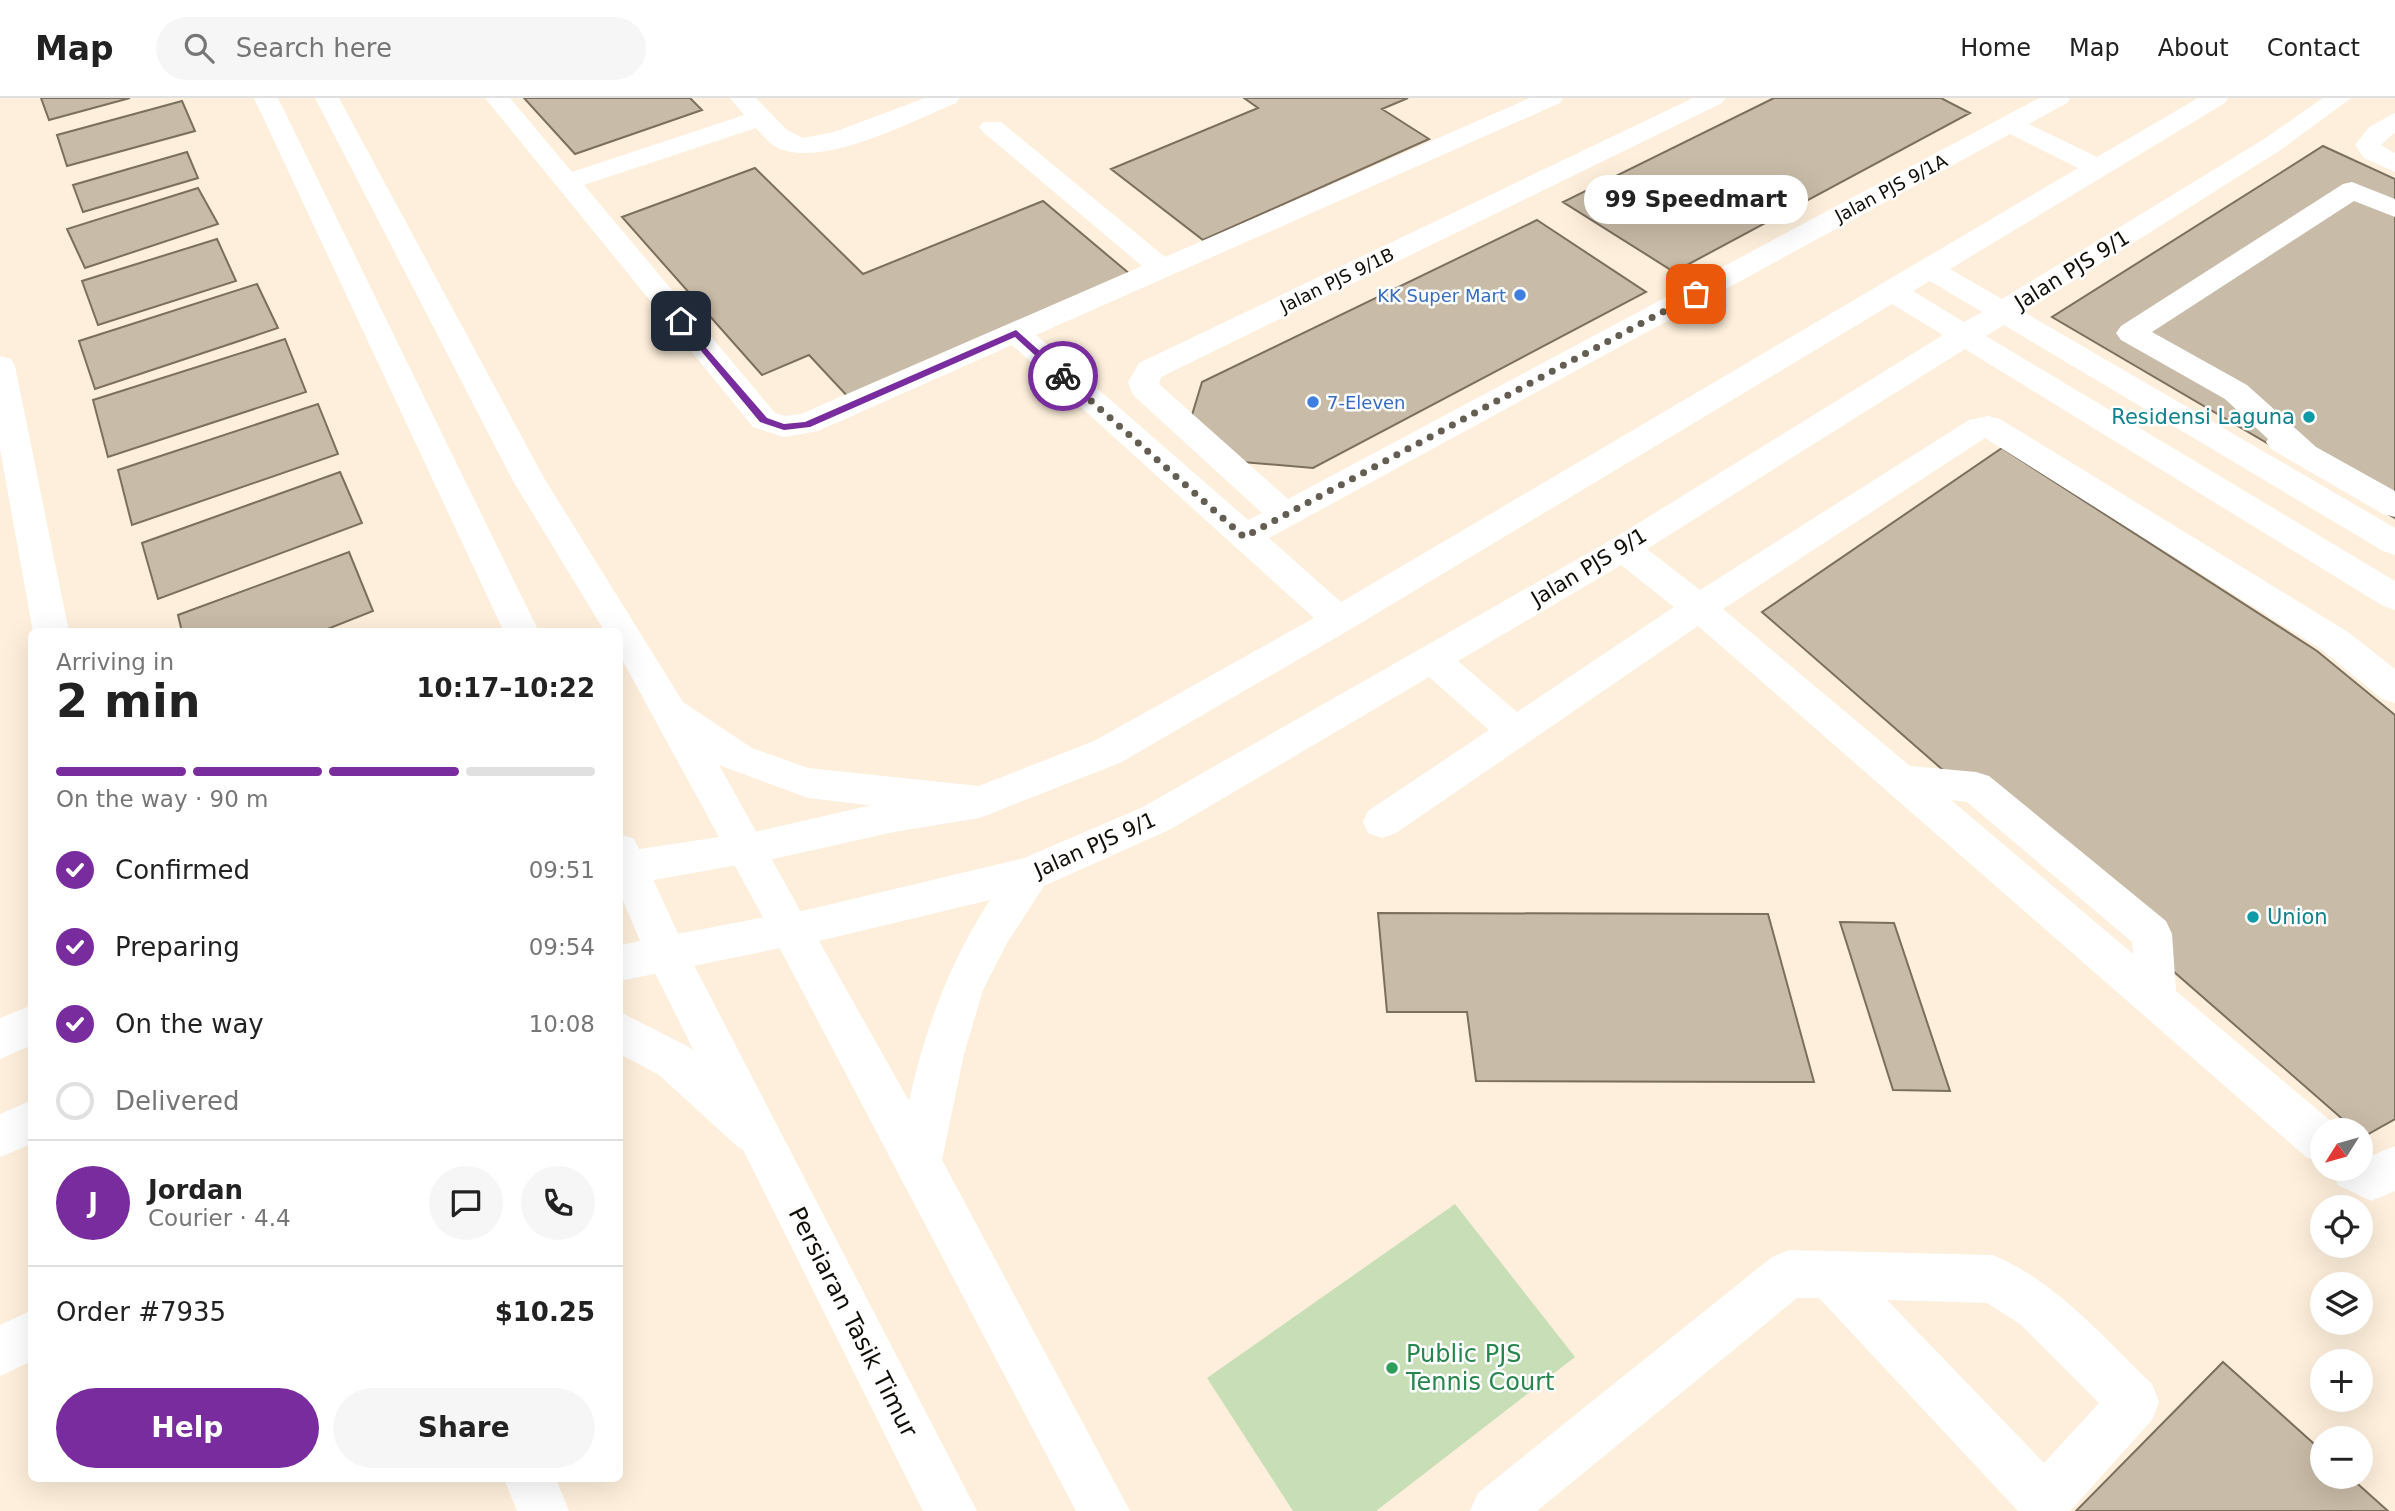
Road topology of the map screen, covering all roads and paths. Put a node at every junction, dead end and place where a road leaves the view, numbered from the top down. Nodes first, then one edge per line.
1 (266, 98) edge
2 (327, 98) edge
3 (497, 98) edge
4 (742, 98) edge
5 (947, 98) edge
6 (1551, 98) edge
7 (1713, 98) edge
8 (2058, 98) edge
9 (2216, 98) edge
10 (2339, 98) edge
11 (762, 117) junction
12 (2395, 121) edge
13 (2010, 124) junction
14 (992, 127) dead end
15 (2395, 164) edge
16 (2100, 169) junction
17 (565, 183) junction
18 (2395, 209) edge
19 (1927, 267) junction
20 (1161, 268) junction
21 (1890, 290) junction
22 (2016, 305) junction
23 (1016, 333) junction
24 (1965, 336) junction
25 (0, 366) edge
26 (2305, 455) junction
27 (2395, 506) edge
28 (1285, 515) junction
29 (1244, 537) junction
30 (2395, 543) edge
31 (1623, 548) junction
32 (2395, 597) edge
33 (1699, 608) junction
34 (1339, 620) junction
35 (50, 628) edge
36 (520, 628) edge
37 (619, 628) edge
38 (623, 634) edge
39 (1433, 660) junction
40 (2395, 689) edge
41 (669, 709) junction
42 (1515, 732) junction
43 (979, 803) junction
44 (1381, 822) dead end
45 (746, 849) junction
46 (623, 863) edge
47 (623, 865) edge
48 (1030, 874) junction
49 (791, 930) junction
50 (666, 953) junction
51 (623, 962) edge
52 (28, 1026) edge
53 (623, 1034) edge
54 (0, 1039) edge
55 (28, 1123) edge
56 (2310, 1132) edge
57 (755, 1133) junction
58 (0, 1136) edge
59 (919, 1162) junction
60 (2395, 1168) edge
61 (2373, 1178) edge
62 (1829, 1274) junction
63 (28, 1336) edge
64 (0, 1352) edge
65 (531, 1482) edge
66 (543, 1511) edge
67 (951, 1511) edge
68 (1104, 1511) edge
69 (1496, 1511) edge

1 - 36 main road
2 - 37 main road
3 - 17 main road
4 - 11 main road
5 - 11 main road
6 - 20 main road
7 - 28 main road, Jalan PJS 9/1B
8 - 13 main road, Jalan PJS 9/1A
9 - 16 main road
10 - 22 main road, Jalan PJS 9/1
11 - 17 main road
12 - 15 main road
13 - 16 main road
13 - 28 main road, Jalan PJS 9/1A
14 - 20 main road
16 - 19 main road
17 - 23 main road
18 - 26 main road
19 - 21 main road
19 - 22 main road
20 - 23 main road
21 - 24 main road
21 - 34 main road
22 - 24 main road, Jalan PJS 9/1
22 - 26 main road
22 - 30 main road
23 - 29 main road
24 - 31 main road, Jalan PJS 9/1
24 - 32 main road
25 - 35 main road
26 - 27 main road
28 - 29 main road, Jalan PJS 9/1A
29 - 34 main road
31 - 33 main road
31 - 39 main road, Jalan PJS 9/1
33 - 40 main road
33 - 42 main road
33 - 56 main road
34 - 43 main road
38 - 41 main road
39 - 42 main road
39 - 48 main road, Jalan PJS 9/1
41 - 43 main road
41 - 45 main road
42 - 44 main road
43 - 45 main road
45 - 46 main road
45 - 49 main road
47 - 50 main road, Persiaran Tasik Timur
48 - 49 main road, Jalan PJS 9/1
48 - 59 main road
49 - 50 main road, Jalan PJS 9/1
49 - 59 main road
50 - 51 main road, Jalan PJS 9/1
50 - 57 main road, Persiaran Tasik Timur
52 - 54 main road
53 - 57 main road
55 - 58 main road
57 - 67 main road, Persiaran Tasik Timur
59 - 68 main road
60 - 61 main road
62 - 62 main road
62 - 69 main road
63 - 64 main road
65 - 66 main road

